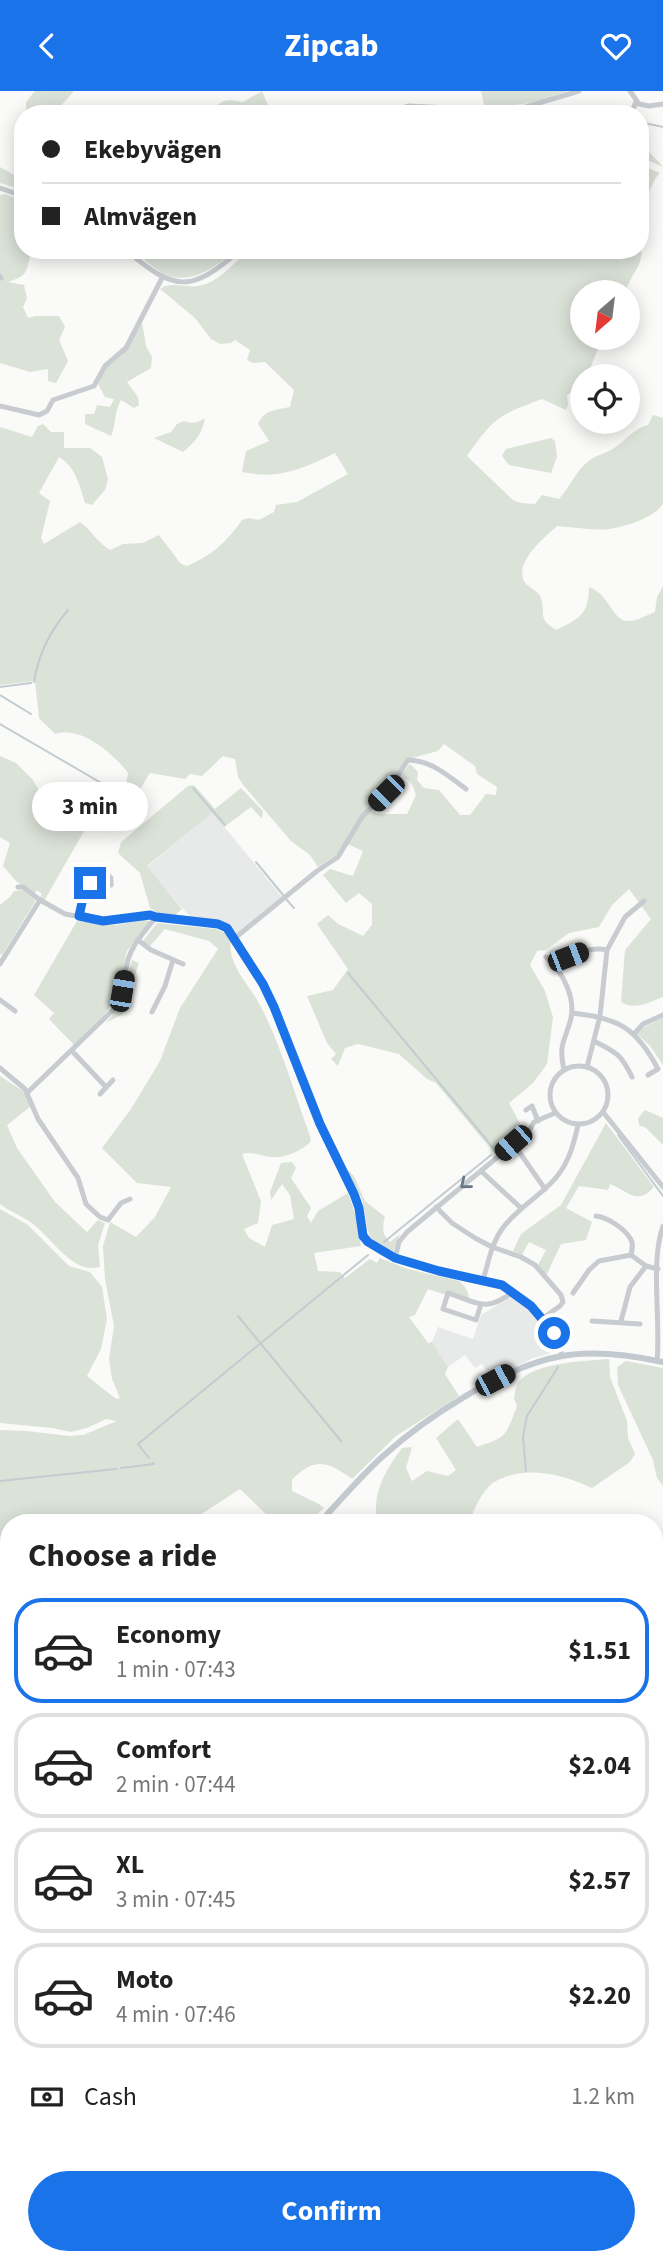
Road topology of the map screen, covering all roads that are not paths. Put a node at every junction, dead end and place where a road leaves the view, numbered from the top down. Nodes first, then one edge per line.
1 (579, 91) edge
2 (630, 91) edge
3 (636, 101) junction
4 (532, 105) edge
5 (634, 105) edge
6 (646, 105) edge
7 (138, 259) edge
8 (230, 259) edge
9 (163, 278) junction
10 (0, 406) edge
11 (466, 789) dead end
12 (90, 883) dead end
13 (18, 887) dead end
14 (40, 900) junction
15 (644, 901) dead end
16 (79, 916) junction
17 (156, 917) junction
18 (235, 939) junction
19 (138, 940) junction
20 (607, 950) junction
21 (546, 957) dead end
22 (1, 960) edge
23 (173, 960) junction
24 (183, 964) dead end
25 (556, 966) junction
26 (0, 999) edge
27 (15, 1011) dead end
28 (152, 1012) dead end
29 (572, 1013) junction
30 (663, 1015) edge
31 (600, 1016) junction
32 (634, 1034) junction
33 (594, 1041) junction
34 (72, 1051) junction
35 (587, 1066) junction
36 (0, 1068) edge
37 (564, 1070) junction
38 (648, 1075) dead end
39 (632, 1077) dead end
40 (113, 1080) dead end
41 (106, 1087) junction
42 (27, 1093) junction
43 (100, 1094) dead end
44 (526, 1110) dead end
45 (603, 1112) junction
46 (555, 1113) junction
47 (536, 1121) junction
48 (578, 1125) junction
49 (513, 1143) junction
50 (481, 1171) junction
51 (663, 1187) edge
52 (545, 1189) junction
53 (130, 1199) dead end
54 (436, 1207) junction
55 (521, 1208) junction
56 (596, 1216) dead end
57 (663, 1226) edge
58 (492, 1247) junction
59 (631, 1255) junction
60 (395, 1258) junction
61 (646, 1266) junction
62 (658, 1269) junction
63 (483, 1281) junction
64 (513, 1292) junction
65 (573, 1293) dead end
66 (661, 1298) edge
67 (481, 1304) junction
68 (543, 1318) junction
69 (592, 1321) dead end
70 (621, 1321) junction
71 (640, 1324) dead end
72 (562, 1356) junction
73 (660, 1361) edge
74 (327, 1514) edge

1 - 4 street
2 - 3 street
3 - 5 street
3 - 6 street
7 - 9 street
8 - 9 street
9 - 10 street
11 - 18 street
12 - 16 street
13 - 14 street
14 - 16 street
14 - 22 street
15 - 20 street
16 - 17 street
17 - 18 street
17 - 19 street
18 - 60 street
19 - 23 street
19 - 34 street
20 - 25 street
20 - 31 street
21 - 25 street
23 - 24 street
23 - 28 street
25 - 29 street
26 - 27 street
29 - 31 street
29 - 37 street
30 - 32 street
31 - 32 street
31 - 33 street
32 - 38 street
33 - 35 street
33 - 39 street
34 - 41 street
34 - 42 street
35 - 37 street
35 - 45 street
36 - 42 street
37 - 46 street
40 - 41 street
41 - 43 street
42 - 53 street
44 - 47 street
45 - 48 street
45 - 51 street
46 - 47 street
46 - 48 street
47 - 49 street
48 - 52 street
49 - 50 street
49 - 52 street
50 -> 54 street
50 - 55 street
52 - 55 street
54 - 58 street
54 - 60 street
55 - 58 street
56 - 59 street
57 - 62 street
58 - 63 street
58 - 68 street
59 - 61 street
59 - 65 street
60 - 63 street
61 - 62 street
61 - 70 street
62 - 66 street
63 - 64 street
64 - 67 street
64 - 68 street
66 - 73 street
67 - 67 street
68 - 72 street
69 - 70 street
70 - 71 street
72 - 73 main road
72 - 74 main road

